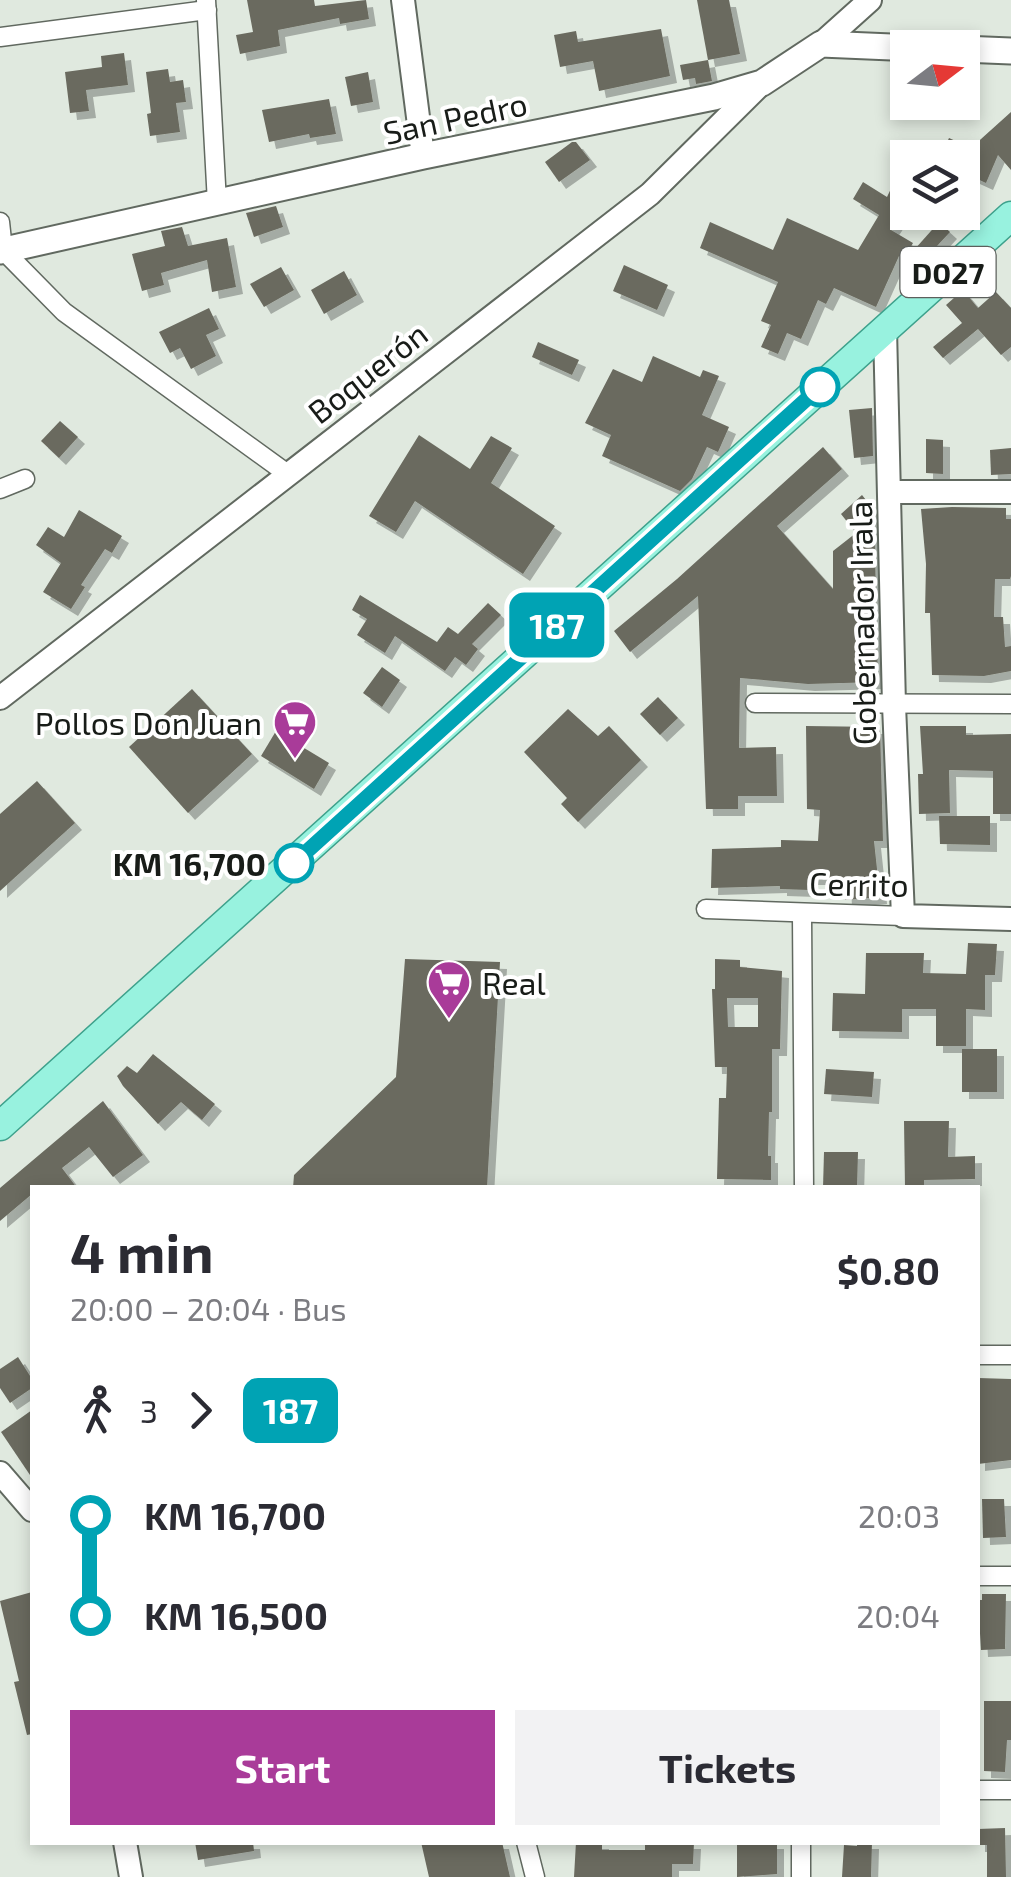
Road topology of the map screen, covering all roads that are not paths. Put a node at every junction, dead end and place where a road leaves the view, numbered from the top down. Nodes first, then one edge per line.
1 (403, 0) edge
2 (870, 0) edge
3 (207, 5) edge
4 (0, 37) edge
5 (821, 44) junction
6 (890, 47) edge
7 (980, 50) edge
8 (1011, 51) edge
9 (762, 83) junction
10 (423, 156) junction
11 (218, 202) junction
12 (1011, 216) edge
13 (0, 222) edge
14 (2, 251) edge
15 (885, 328) junction
16 (289, 474) junction
17 (25, 479) dead end
18 (0, 490) edge
19 (892, 492) junction
20 (1011, 492) edge
21 (4, 687) edge
22 (755, 703) dead end
23 (1011, 704) edge
24 (894, 705) junction
25 (706, 909) dead end
26 (802, 914) junction
27 (903, 916) junction
28 (1011, 920) edge
29 (0, 1126) edge
30 (804, 1185) edge
31 (1011, 1355) edge
32 (980, 1356) edge
33 (0, 1473) edge
34 (30, 1508) edge
35 (980, 1576) edge
36 (1011, 1576) edge
37 (980, 1790) edge
38 (1011, 1790) edge
39 (126, 1845) edge
40 (527, 1845) edge
41 (801, 1845) edge
42 (131, 1877) edge
43 (535, 1877) edge
44 (801, 1877) edge

1 - 10 street
2 - 5 street
3 - 4 street
3 - 11 street
5 - 6 main road
5 - 9 main road, San Pedro
7 - 8 main road
9 - 10 main road, San Pedro
9 - 16 street, Boquerón
10 - 11 main road, San Pedro
11 - 14 main road, San Pedro
12 - 15 main road, D027
13 - 14 street
14 - 16 street
15 - 19 street, Gobernador Irala
15 - 29 main road, D027
16 - 21 street, Boquerón
17 - 18 street
19 - 20 street
19 - 24 street, Gobernador Irala
22 - 24 street
23 - 24 street
24 - 27 street, Gobernador Irala
25 - 26 street, Cerrito
26 - 27 street, Cerrito
26 - 30 street
27 - 28 street, Cerrito
31 - 32 street
33 - 34 street
35 - 36 street
37 - 38 street
39 - 42 street
40 - 43 street
41 - 44 street

